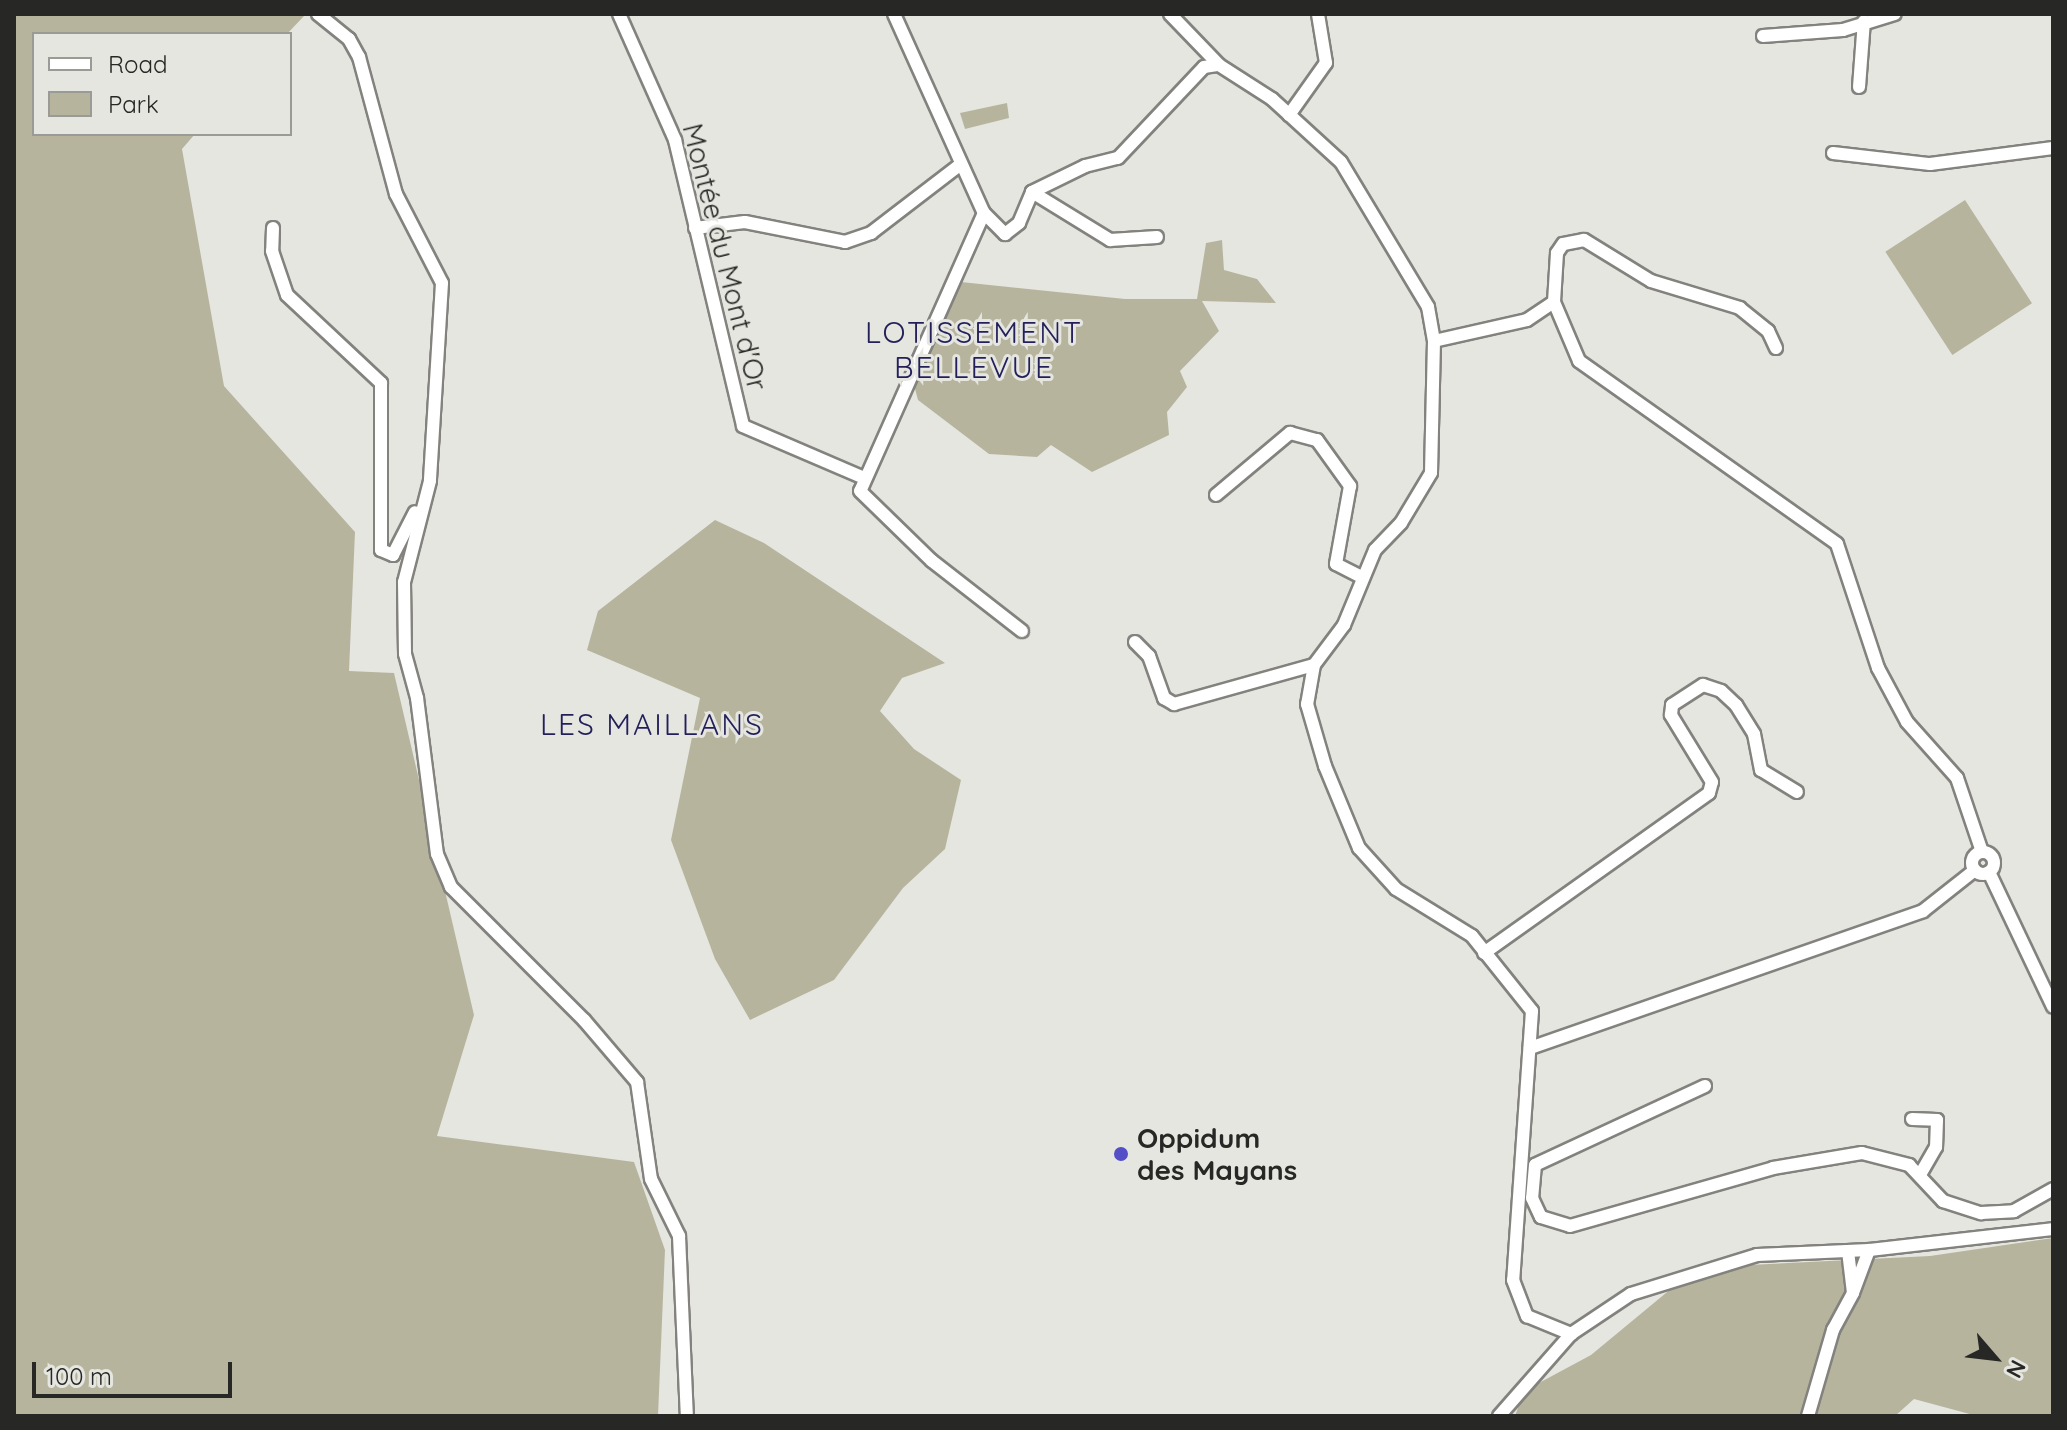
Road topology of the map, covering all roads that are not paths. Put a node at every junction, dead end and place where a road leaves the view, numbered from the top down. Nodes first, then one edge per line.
1 (318, 14) edge
2 (619, 14) edge
3 (894, 14) edge
4 (1170, 14) edge
5 (1318, 14) edge
6 (1895, 14) edge
7 (1864, 21) junction
8 (1763, 36) dead end
9 (1219, 65) junction
10 (1859, 87) dead end
11 (1289, 115) junction
12 (2053, 148) edge
13 (1833, 153) dead end
14 (961, 164) junction
15 (1032, 192) junction
16 (984, 213) junction
17 (273, 228) dead end
18 (695, 228) junction
19 (1157, 237) dead end
20 (1554, 302) junction
21 (1434, 341) junction
22 (1776, 348) dead end
23 (431, 463) junction
24 (862, 477) junction
25 (1216, 495) dead end
26 (1362, 577) junction
27 (1022, 631) dead end
28 (1135, 642) dead end
29 (1314, 665) junction
30 (1797, 792) dead end
31 (1982, 852) junction
32 (1975, 870) junction
33 (1989, 872) junction
34 (1484, 953) junction
35 (2053, 1007) edge
36 (1530, 1048) junction
37 (1705, 1086) dead end
38 (1912, 1119) dead end
39 (1921, 1173) junction
40 (2053, 1189) edge
41 (1520, 1212) junction
42 (1541, 1217) junction
43 (2053, 1229) edge
44 (1869, 1250) junction
45 (1848, 1251) junction
46 (1853, 1293) junction
47 (1571, 1334) junction
48 (687, 1416) edge
49 (1499, 1416) edge
50 (1808, 1416) edge

1 - 23 street
2 - 18 street, Montée du Mont d'Or
3 - 14 street
4 - 9 street
5 - 11 street
6 - 7 street
7 - 8 street
7 - 10 street
9 - 11 street
9 - 15 street
11 - 21 street
12 - 13 street
14 - 16 street
14 - 18 street
15 - 16 street
15 - 19 street
16 - 24 street
17 - 23 street
18 - 24 street, Montée du Mont d'Or
20 - 21 street
20 - 22 street
20 - 31 street
21 - 26 street
23 - 48 street
24 - 27 street
25 - 26 street
26 - 29 street
28 - 29 street
29 - 34 street
30 - 34 street
31 - 32 street
31 - 33 street
32 - 33 street
32 - 36 street
33 - 35 street
34 - 36 street
36 - 41 street
37 - 42 street
38 - 39 street
39 - 40 street
39 - 42 street
41 - 42 street
41 - 47 street
43 - 44 street
44 - 45 street
44 - 46 street
45 - 46 street
45 - 47 street
46 - 50 street
47 - 49 street

